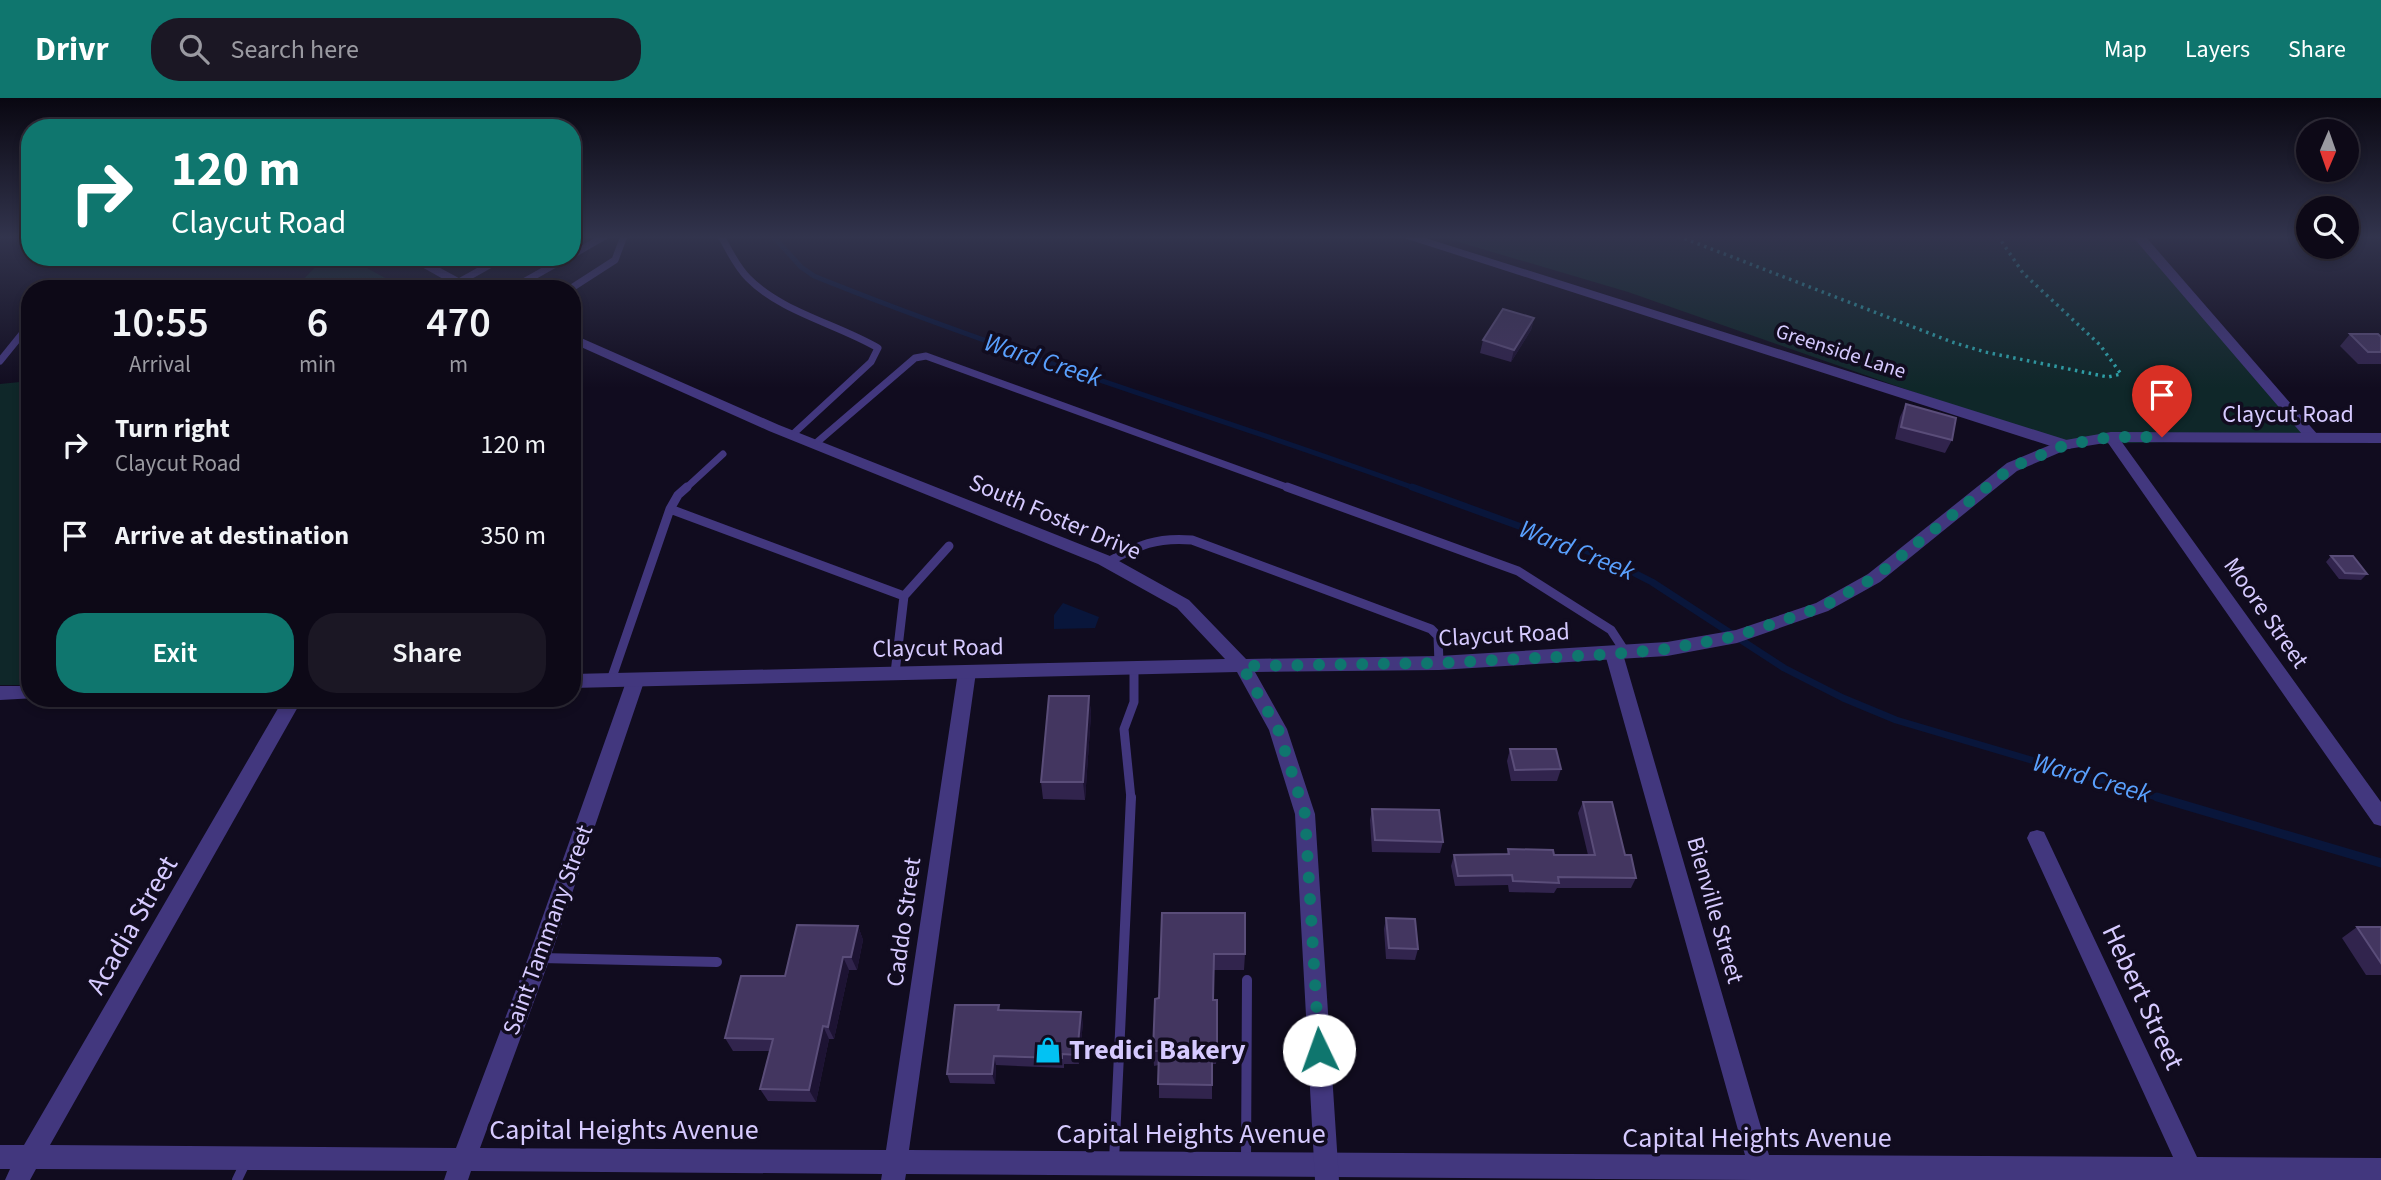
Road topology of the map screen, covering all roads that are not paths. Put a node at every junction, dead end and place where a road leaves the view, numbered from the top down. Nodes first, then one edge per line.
1 (759, 286) edge
2 (1564, 286) edge
3 (2182, 286) edge
4 (21, 335) edge
5 (581, 342) edge
6 (0, 360) edge
7 (792, 435) junction
8 (2111, 437) junction
9 (2381, 438) edge
10 (2313, 439) junction
11 (815, 444) junction
12 (2065, 445) junction
13 (723, 454) dead end
14 (670, 509) junction
15 (950, 546) dead end
16 (1108, 562) junction
17 (904, 596) junction
18 (1620, 654) junction
19 (1439, 663) junction
20 (1242, 666) junction
21 (1134, 667) junction
22 (967, 672) junction
23 (895, 674) junction
24 (611, 680) junction
25 (636, 680) junction
26 (581, 681) edge
27 (0, 693) edge
28 (21, 693) edge
29 (289, 707) edge
30 (2381, 818) edge
31 (2037, 838) dead end
32 (539, 958) junction
33 (717, 962) dead end
34 (1247, 980) dead end
35 (0, 1157) edge
36 (31, 1157) junction
37 (1114, 1163) junction
38 (1246, 1164) junction
39 (242, 1169) edge
40 (460, 1170) edge
41 (2381, 1170) edge
42 (894, 1171) edge
43 (1327, 1172) edge
44 (1416, 1172) edge
45 (1538, 1174) edge
46 (1612, 1174) edge
47 (1762, 1174) edge
48 (2193, 1175) edge
49 (17, 1180) edge

1 - 7 lane
2 - 12 street, Greenside Lane
3 - 10 street
4 - 6 lane
5 - 7 street, South Foster Drive
7 - 11 street, South Foster Drive
8 - 10 street, Claycut Road
8 - 12 street, Claycut Road
8 - 30 street, Moore Street
9 - 10 street, Claycut Road
11 - 16 street, South Foster Drive
11 - 18 lane
12 - 18 street, Claycut Road
13 - 14 lane
14 - 17 lane
14 - 24 lane
15 - 17 lane
16 - 19 lane
16 - 20 street, South Foster Drive
17 - 23 lane
18 - 19 street, Claycut Road
18 - 47 street, Bienville Street
19 - 20 street, Claycut Road
20 - 21 street, Claycut Road
20 - 43 street, South Foster Drive
21 - 22 street, Claycut Road
21 - 37 lane
22 - 23 street, Claycut Road
22 - 42 street, Caddo Street
23 - 25 street, Claycut Road
24 - 25 street, Claycut Road
24 - 26 street, Claycut Road
25 - 32 street, Saint Tammany Street
27 - 28 street
29 - 36 street, Acadia Street
31 - 48 street, Hebert Street
32 - 33 lane
32 - 40 street, Saint Tammany Street
34 - 38 lane
35 - 36 street, Capital Heights Avenue
36 - 39 street, Capital Heights Avenue
36 - 49 street, Acadia Street
37 - 38 street, Capital Heights Avenue
37 - 42 street, Capital Heights Avenue
38 - 43 street, Capital Heights Avenue
39 - 40 street, Capital Heights Avenue
40 - 42 street, Capital Heights Avenue
41 - 48 street, Capital Heights Avenue
43 - 44 street, Capital Heights Avenue
44 - 45 street, Capital Heights Avenue
45 - 46 street, Capital Heights Avenue
46 - 47 street, Capital Heights Avenue
47 - 48 street, Capital Heights Avenue

